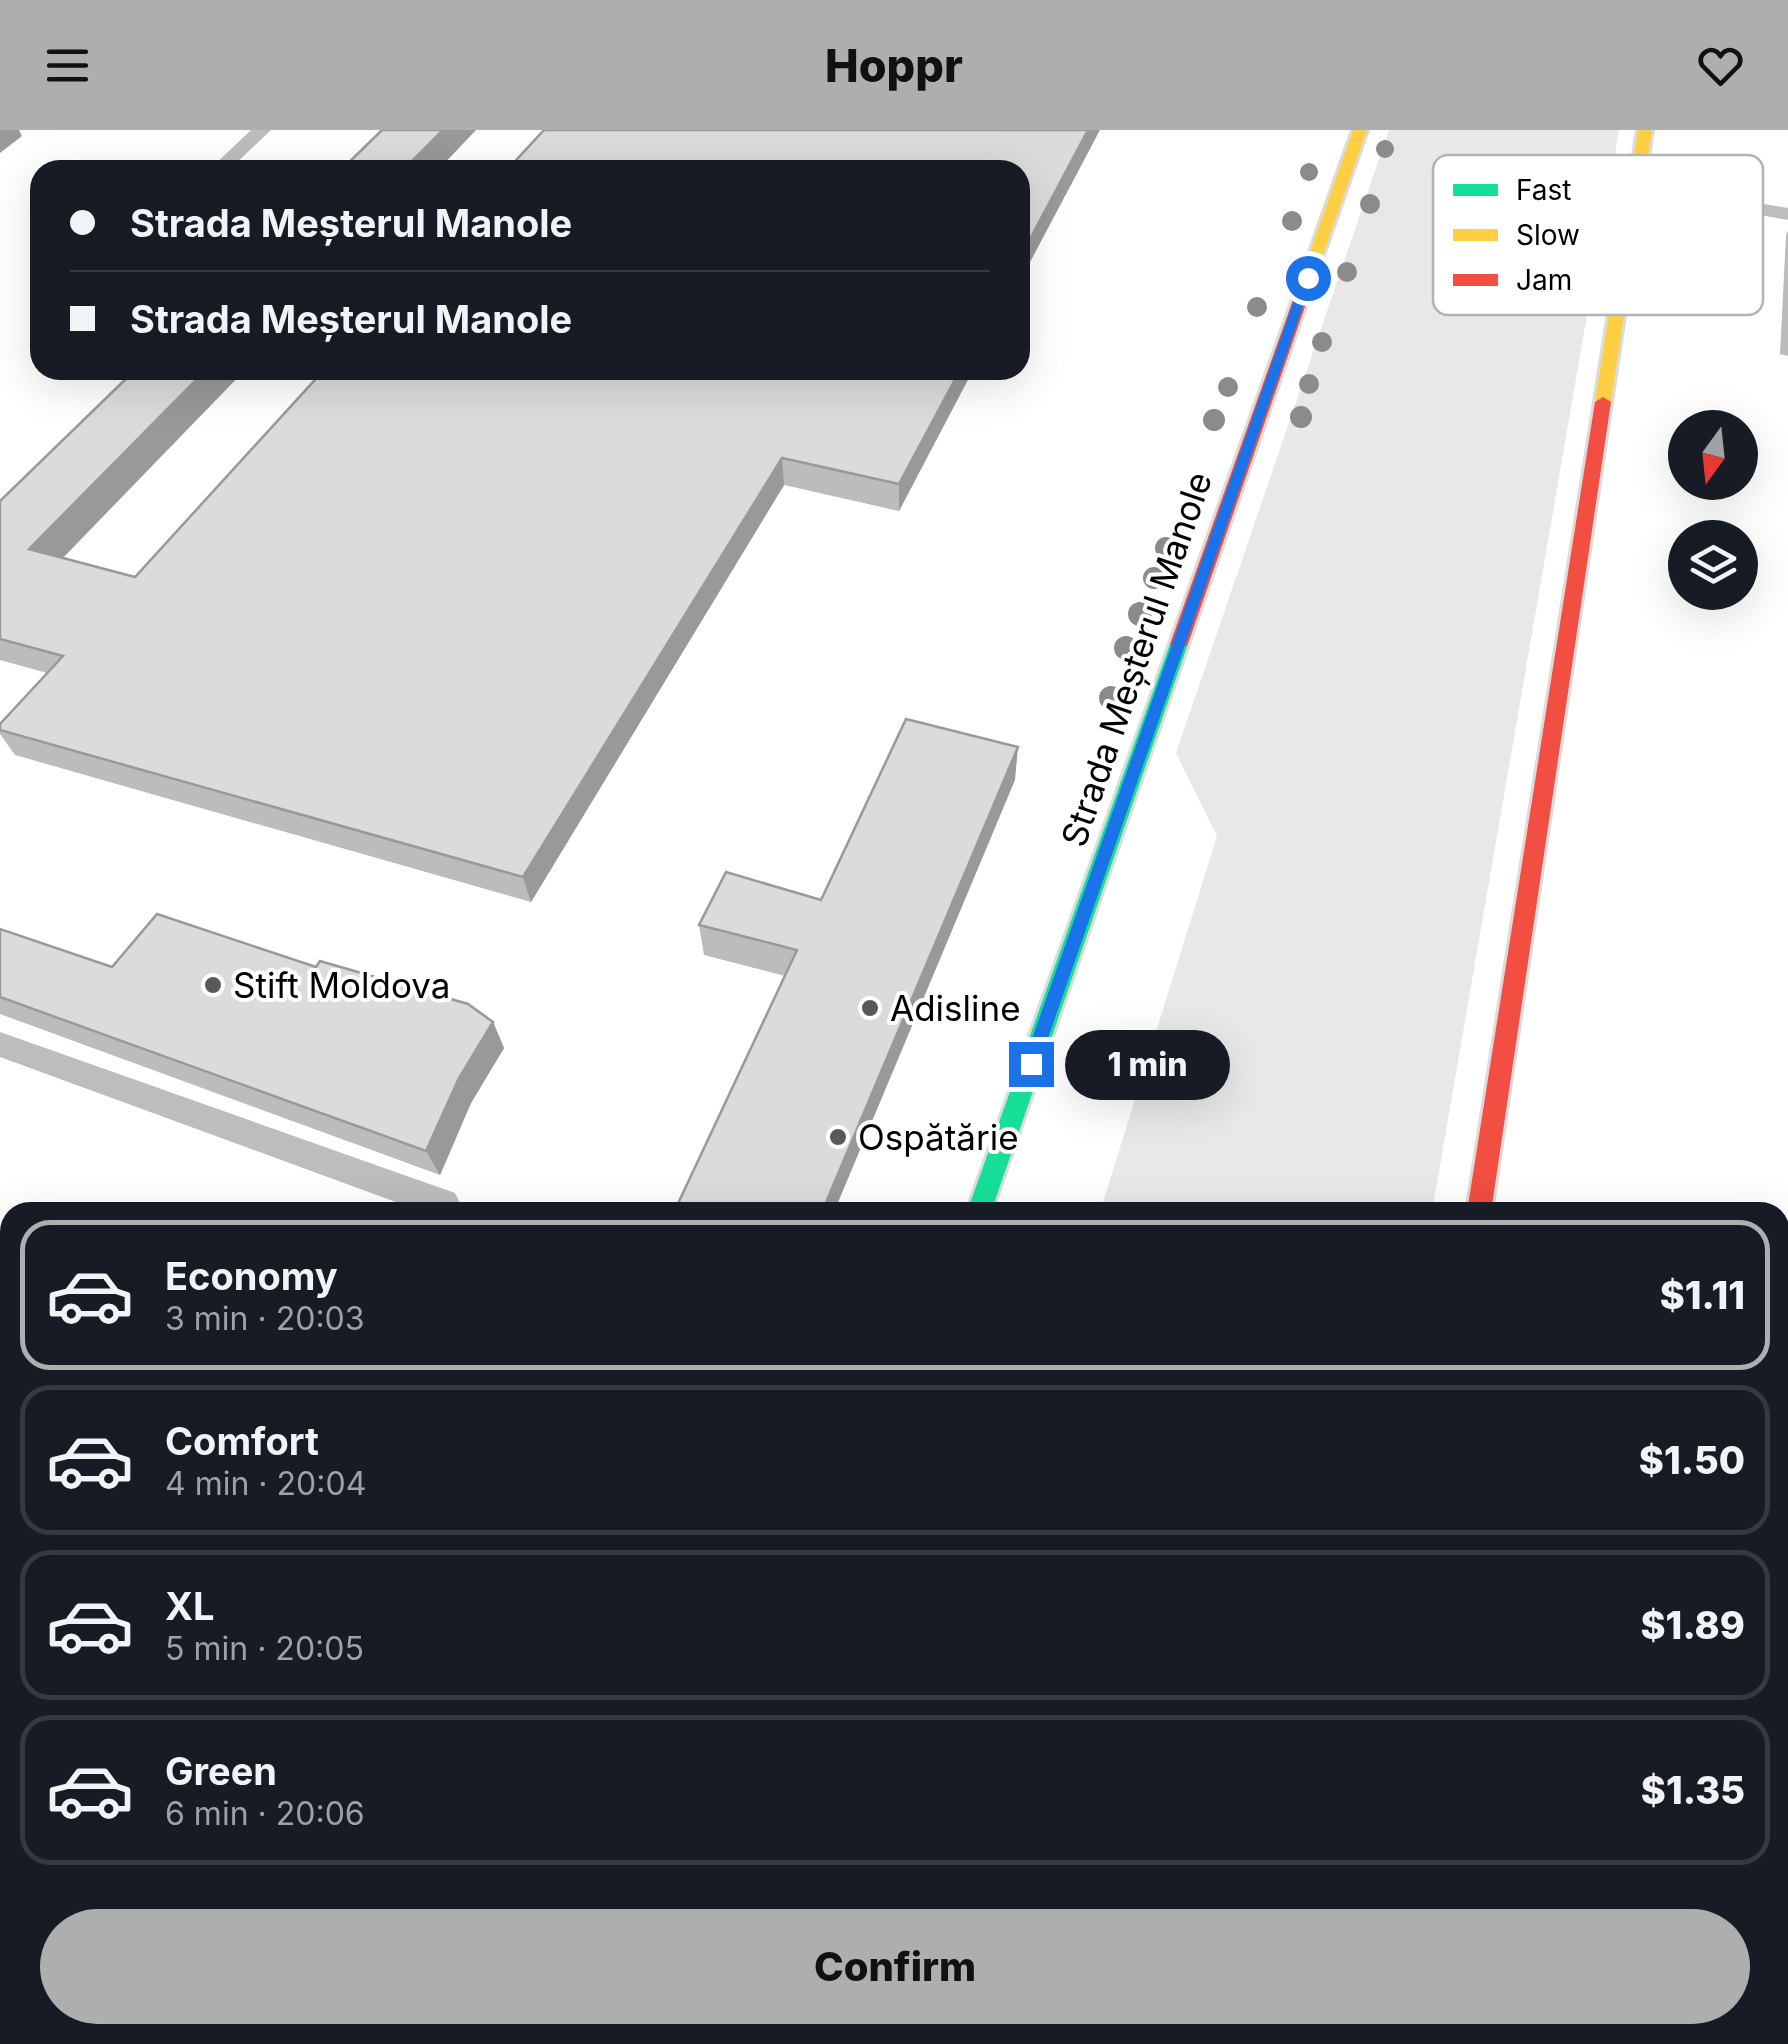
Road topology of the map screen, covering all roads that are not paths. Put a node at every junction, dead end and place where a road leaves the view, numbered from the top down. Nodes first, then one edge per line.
1 (262, 130) edge
2 (1360, 130) edge
3 (1645, 130) edge
4 (1641, 155) edge
5 (229, 160) edge
6 (1763, 210) edge
7 (1788, 214) edge
8 (1617, 315) edge
9 (0, 1044) edge
10 (441, 1202) edge
11 (983, 1202) edge
12 (1481, 1202) edge

1 - 5 lane
2 - 11 main road, Strada Meșterul Manole
3 - 4 main road
6 - 7 lane
8 - 12 main road
9 - 10 lane

